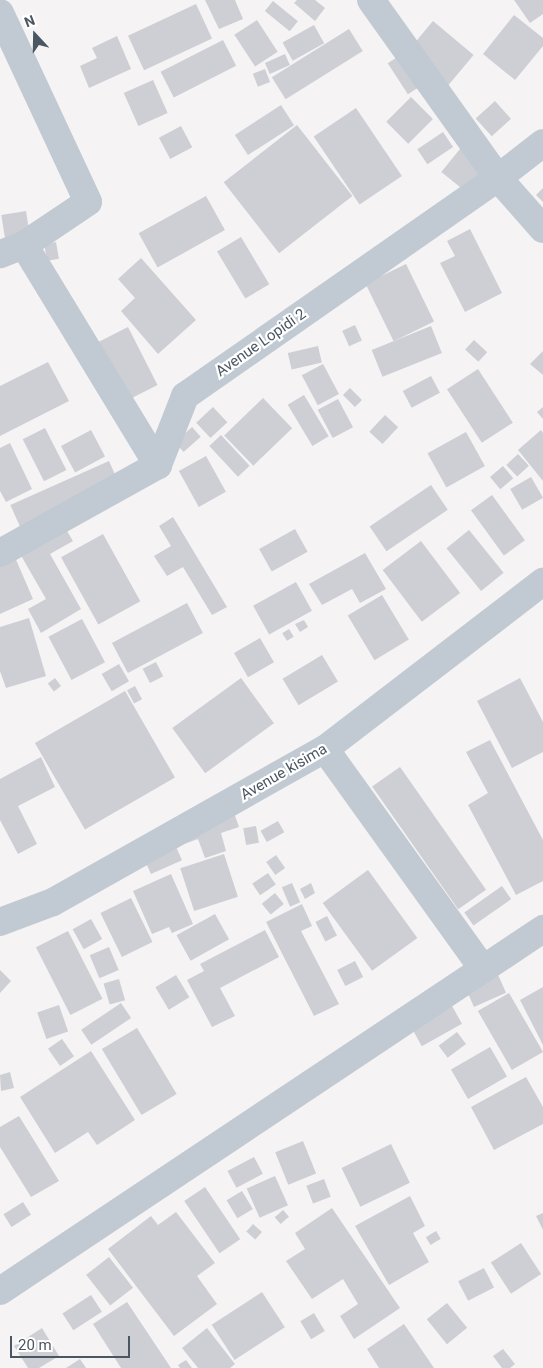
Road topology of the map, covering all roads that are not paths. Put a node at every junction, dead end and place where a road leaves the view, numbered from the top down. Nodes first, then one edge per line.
1 (371, 0) edge
2 (0, 13) edge
3 (543, 143) edge
4 (498, 178) junction
5 (543, 229) edge
6 (12, 250) edge
7 (158, 465) junction
8 (0, 553) edge
9 (543, 582) edge
10 (325, 749) junction
11 (0, 922) edge
12 (543, 929) edge
13 (483, 969) junction
14 (0, 1291) edge

1 - 4 street
2 - 6 street
3 - 4 street, Avenue Lopidi 2
4 - 5 street
4 - 7 street, Avenue Lopidi 2
6 - 7 street
7 - 8 street
9 - 10 street, Avenue kisima
10 - 11 street, Avenue kisima
10 - 13 street
12 - 13 street
13 - 14 street

